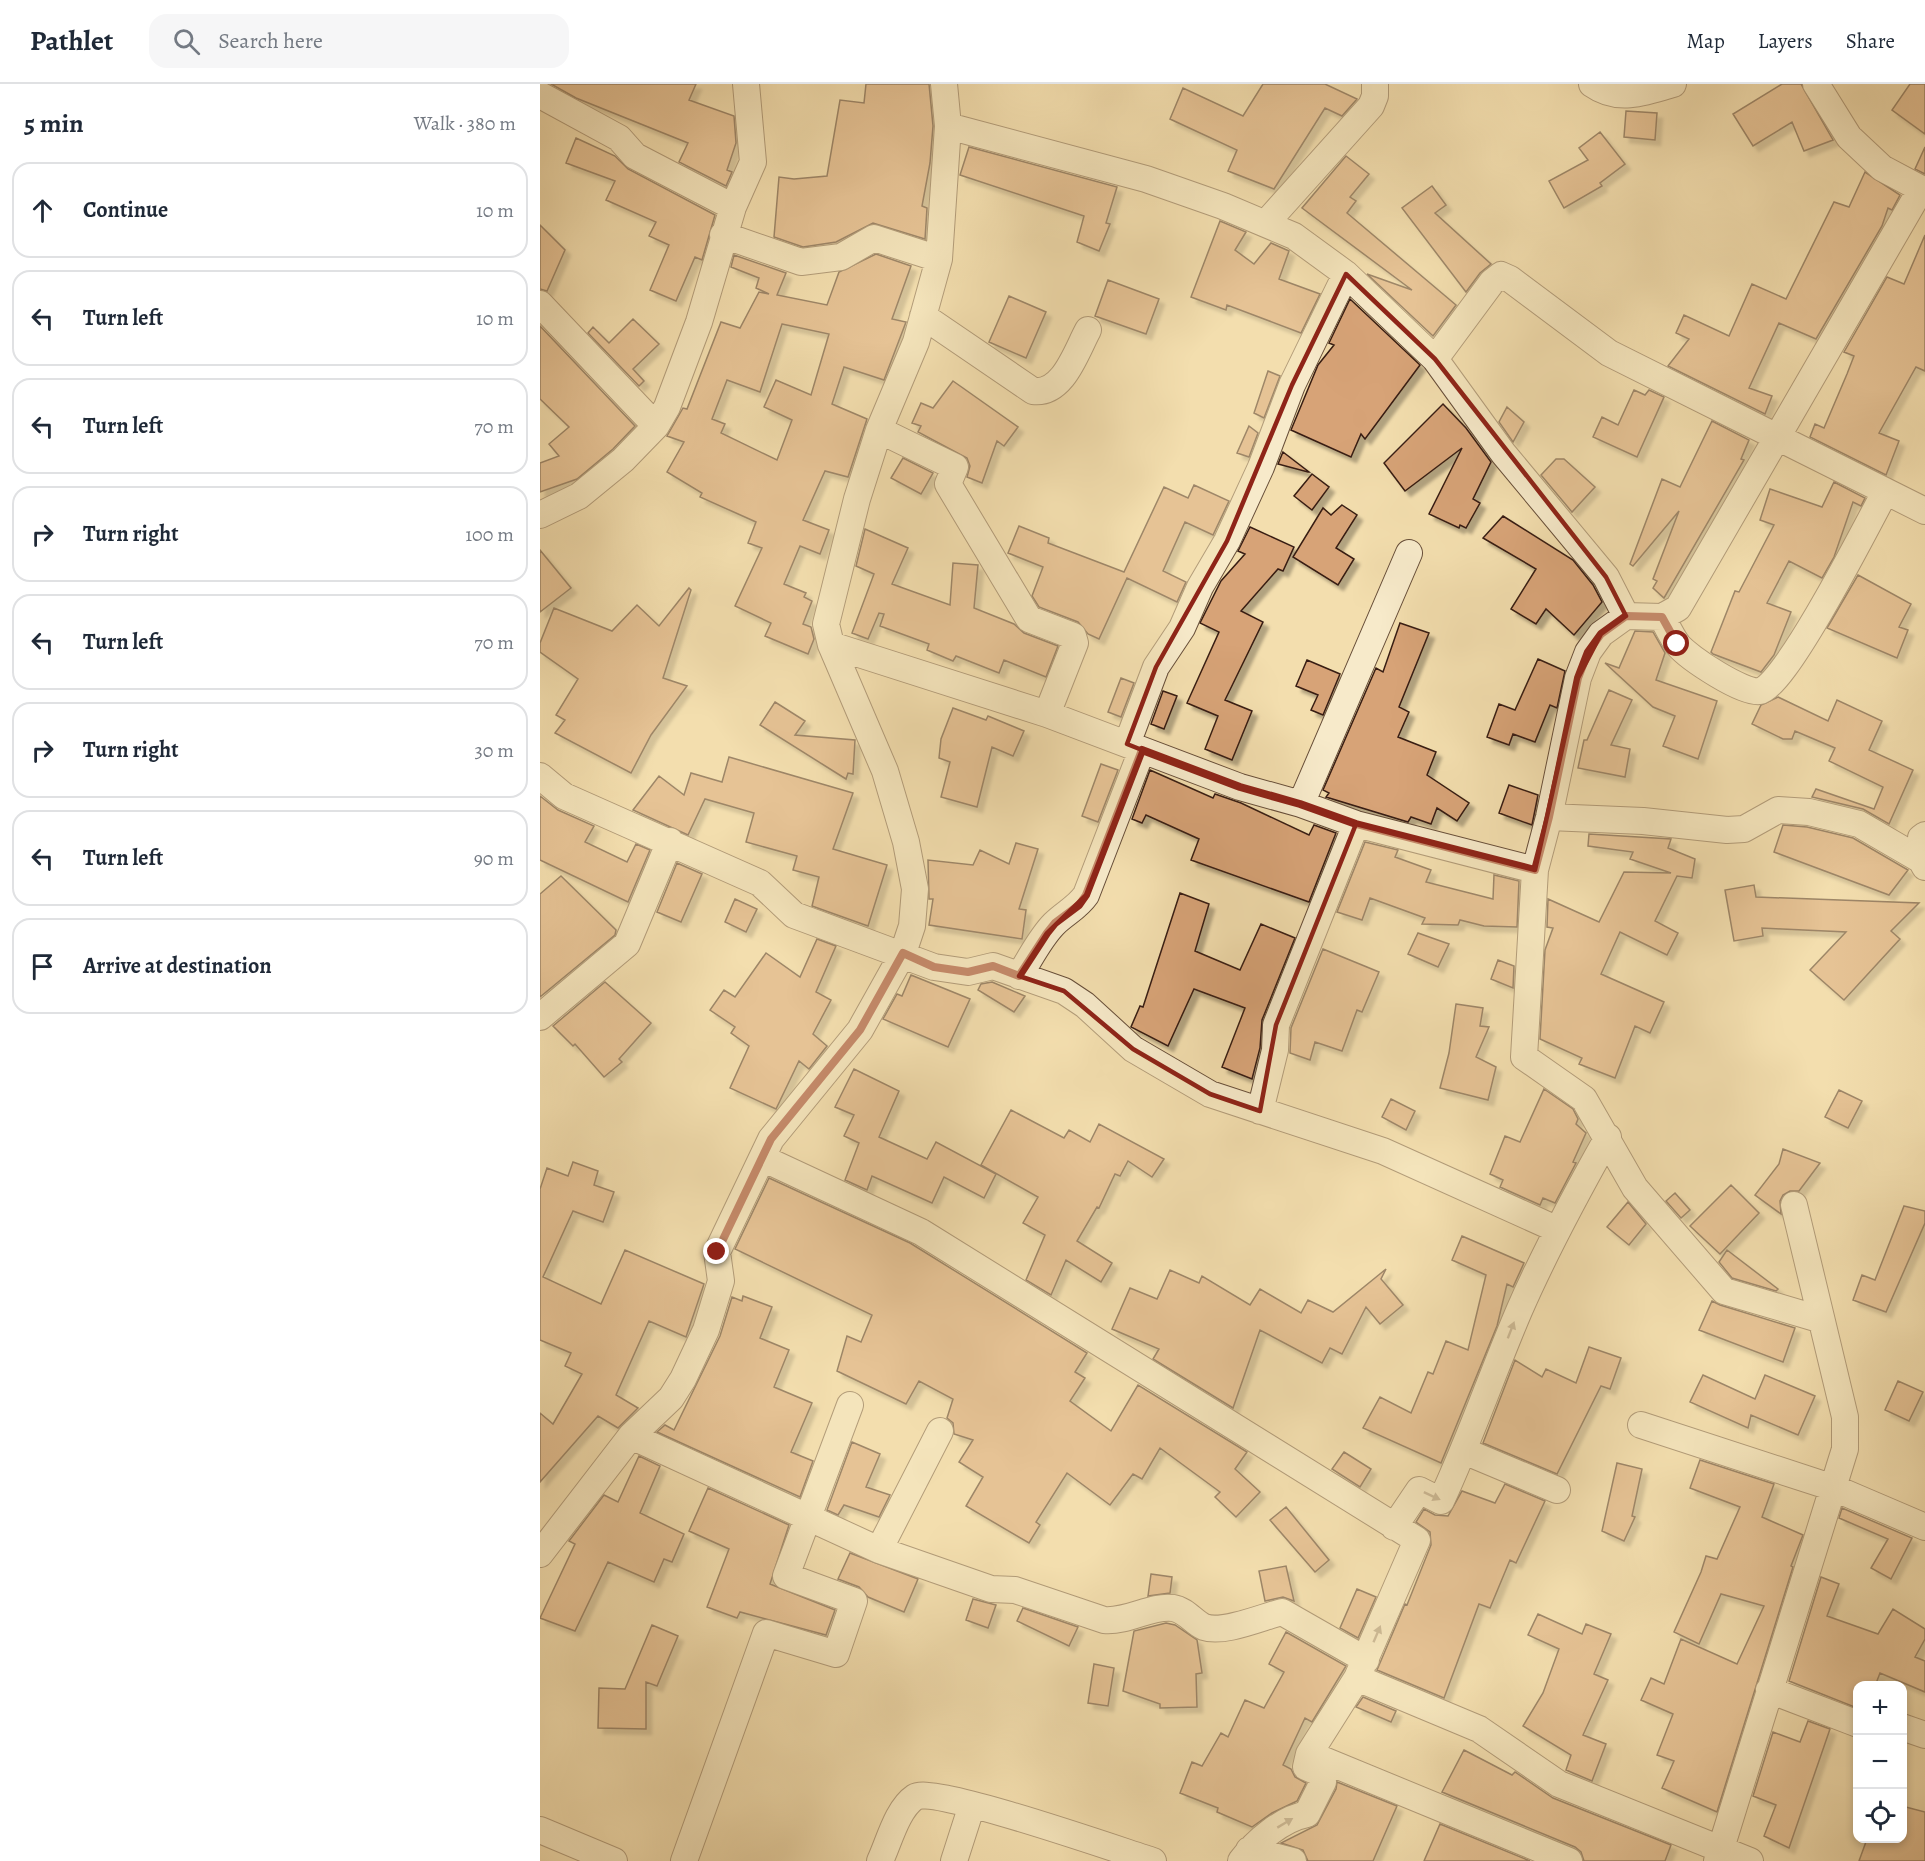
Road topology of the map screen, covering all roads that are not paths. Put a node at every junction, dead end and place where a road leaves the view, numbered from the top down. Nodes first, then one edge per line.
1 (746, 84) edge
2 (944, 84) edge
3 (1375, 84) edge
4 (1592, 84) edge
5 (1673, 84) edge
6 (1816, 84) edge
7 (541, 97) edge
8 (948, 126) junction
9 (1923, 190) edge
10 (733, 207) junction
11 (1266, 223) junction
12 (723, 235) junction
13 (939, 259) junction
14 (1346, 274) junction
15 (540, 304) edge
16 (923, 316) junction
17 (1088, 330) dead end
18 (1435, 359) junction
19 (656, 426) junction
20 (879, 430) junction
21 (1779, 438) junction
22 (1885, 492) junction
23 (1925, 511) edge
24 (540, 515) edge
25 (1409, 553) dead end
26 (1626, 616) junction
27 (1662, 617) junction
28 (831, 645) junction
29 (1047, 714) junction
30 (1134, 747) junction
31 (540, 776) edge
32 (1300, 804) junction
33 (1549, 817) junction
34 (1356, 824) junction
35 (1925, 835) edge
36 (670, 841) junction
37 (1923, 864) edge
38 (1535, 870) junction
39 (903, 953) junction
40 (1019, 976) junction
41 (540, 1017) edge
42 (1260, 1111) junction
43 (1608, 1137) junction
44 (762, 1158) junction
45 (1794, 1205) dead end
46 (1556, 1229) junction
47 (1820, 1318) junction
48 (850, 1405) dead end
49 (1641, 1425) dead end
50 (940, 1431) dead end
51 (632, 1436) junction
52 (1464, 1451) junction
53 (1834, 1488) junction
54 (1557, 1490) dead end
55 (807, 1517) junction
56 (1394, 1527) junction
57 (1925, 1527) edge
58 (879, 1550) junction
59 (540, 1554) edge
60 (1361, 1669) junction
61 (1769, 1690) junction
62 (1853, 1722) edge
63 (1907, 1729) edge
64 (1925, 1735) edge
65 (1309, 1754) junction
66 (972, 1805) junction
67 (540, 1830) edge
68 (1086, 1852) edge
69 (1719, 1855) edge
70 (1245, 1856) edge
71 (614, 1861) edge
72 (684, 1861) edge
73 (880, 1861) edge
74 (954, 1861) edge
75 (1153, 1861) edge
76 (1293, 1861) edge
77 (1569, 1861) edge
78 (1749, 1861) edge

1 - 10 street
2 - 8 street
3 - 11 street
4 - 5 street
6 - 9 street
7 - 10 street
8 - 11 street
8 - 13 street
9 - 21 street
10 - 12 street
11 - 14 street
12 - 13 street
12 - 19 street
13 - 16 street
14 - 18 street
14 - 30 street
15 - 19 street
16 - 17 street
16 - 20 street
18 - 21 street
18 - 26 street
19 - 24 street
20 - 28 street
20 - 29 street
21 - 22 street
21 - 27 street
22 - 23 street
22 - 27 street
25 - 32 street
26 - 27 street
26 - 33 street
28 - 29 street
28 - 39 street
29 - 30 street
30 - 32 street
30 - 40 street
31 - 36 street
32 - 34 street
33 - 37 street
33 - 38 street
34 - 38 street
34 - 42 street
35 - 37 street
36 - 39 street
36 - 41 street
38 - 43 street
39 - 40 street
39 - 44 street
40 - 42 street
42 - 46 street
43 - 46 street
43 - 47 street
44 - 51 street
44 - 56 street
45 - 47 street
52 -> 46 street
47 - 53 street
48 - 55 street
49 - 53 street
50 - 58 street
51 - 55 street
51 - 59 street
52 - 54 street
56 -> 52 street
53 - 57 street
53 - 61 street
55 - 58 street
55 - 72 street
60 -> 56 street
58 - 60 street
60 - 65 street
60 - 69 street
61 - 62 street
61 - 69 street
63 - 64 street
70 -> 65 street
65 - 77 street
66 - 68 street
66 - 73 street
66 - 74 street
67 - 71 street
68 - 75 street
69 - 78 street
70 - 76 street

